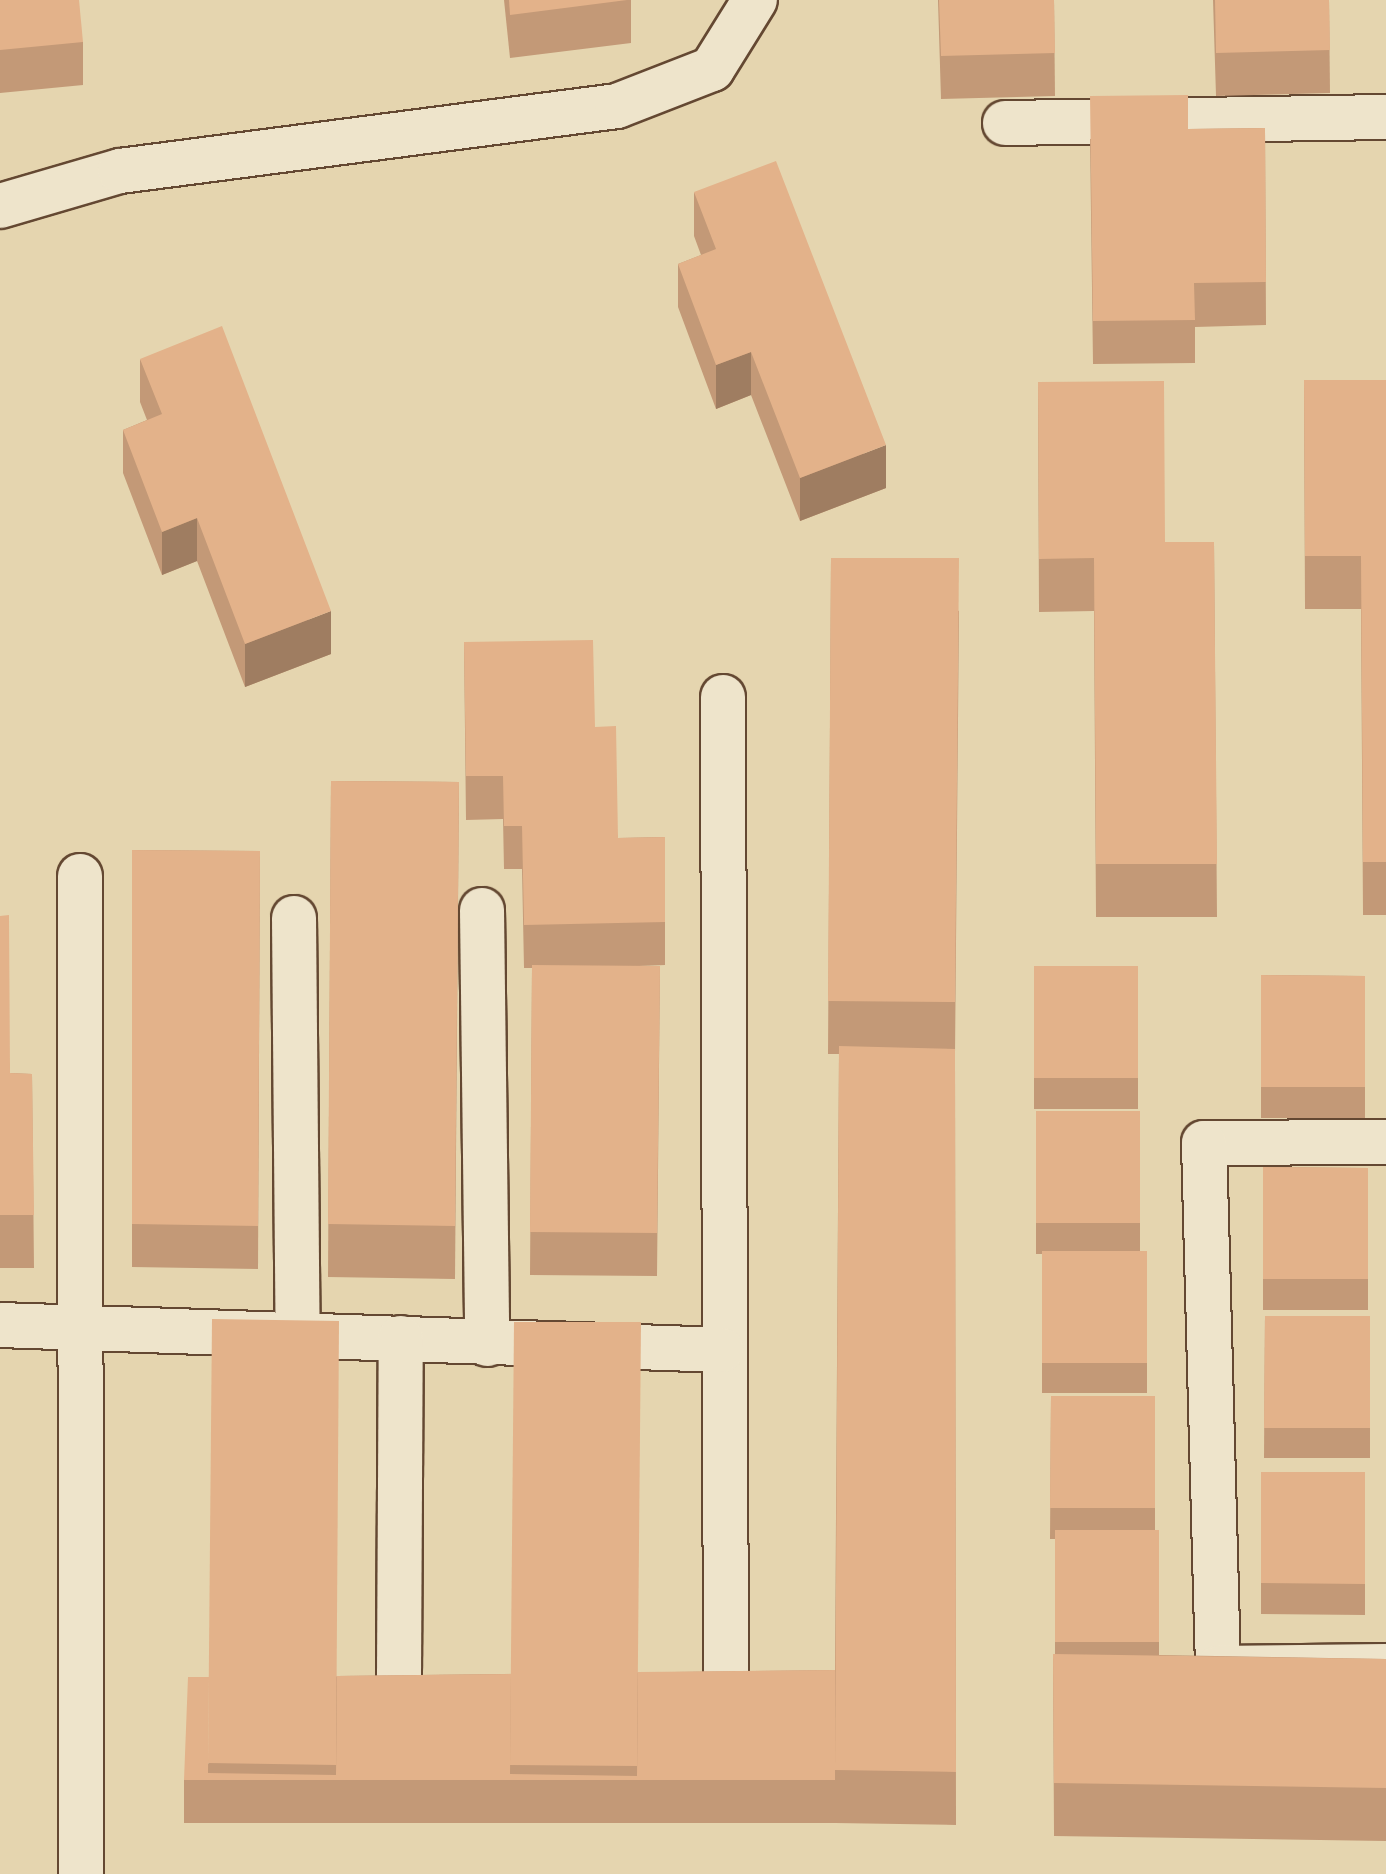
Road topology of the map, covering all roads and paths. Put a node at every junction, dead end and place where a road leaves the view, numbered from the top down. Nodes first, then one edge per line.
1 (755, 0) edge
2 (1386, 117) edge
3 (1005, 123) dead end
4 (0, 206) edge
5 (723, 697) dead end
6 (80, 876) dead end
7 (482, 910) dead end
8 (294, 918) dead end
9 (1386, 1142) edge
10 (0, 1325) edge
11 (79, 1328) junction
12 (401, 1338) junction
13 (298, 1339) junction
14 (487, 1344) junction
15 (722, 1350) junction
16 (1386, 1666) edge
17 (399, 1675) edge
18 (726, 1688) edge
19 (81, 1874) edge

1 - 4 street
2 - 3 street
5 - 15 street
6 - 11 street
7 - 14 street
8 - 13 street
9 - 16 street
10 - 11 street
11 - 13 street
11 - 19 street
12 - 13 street
12 - 14 street
12 - 17 street
14 - 15 street
15 - 18 street

